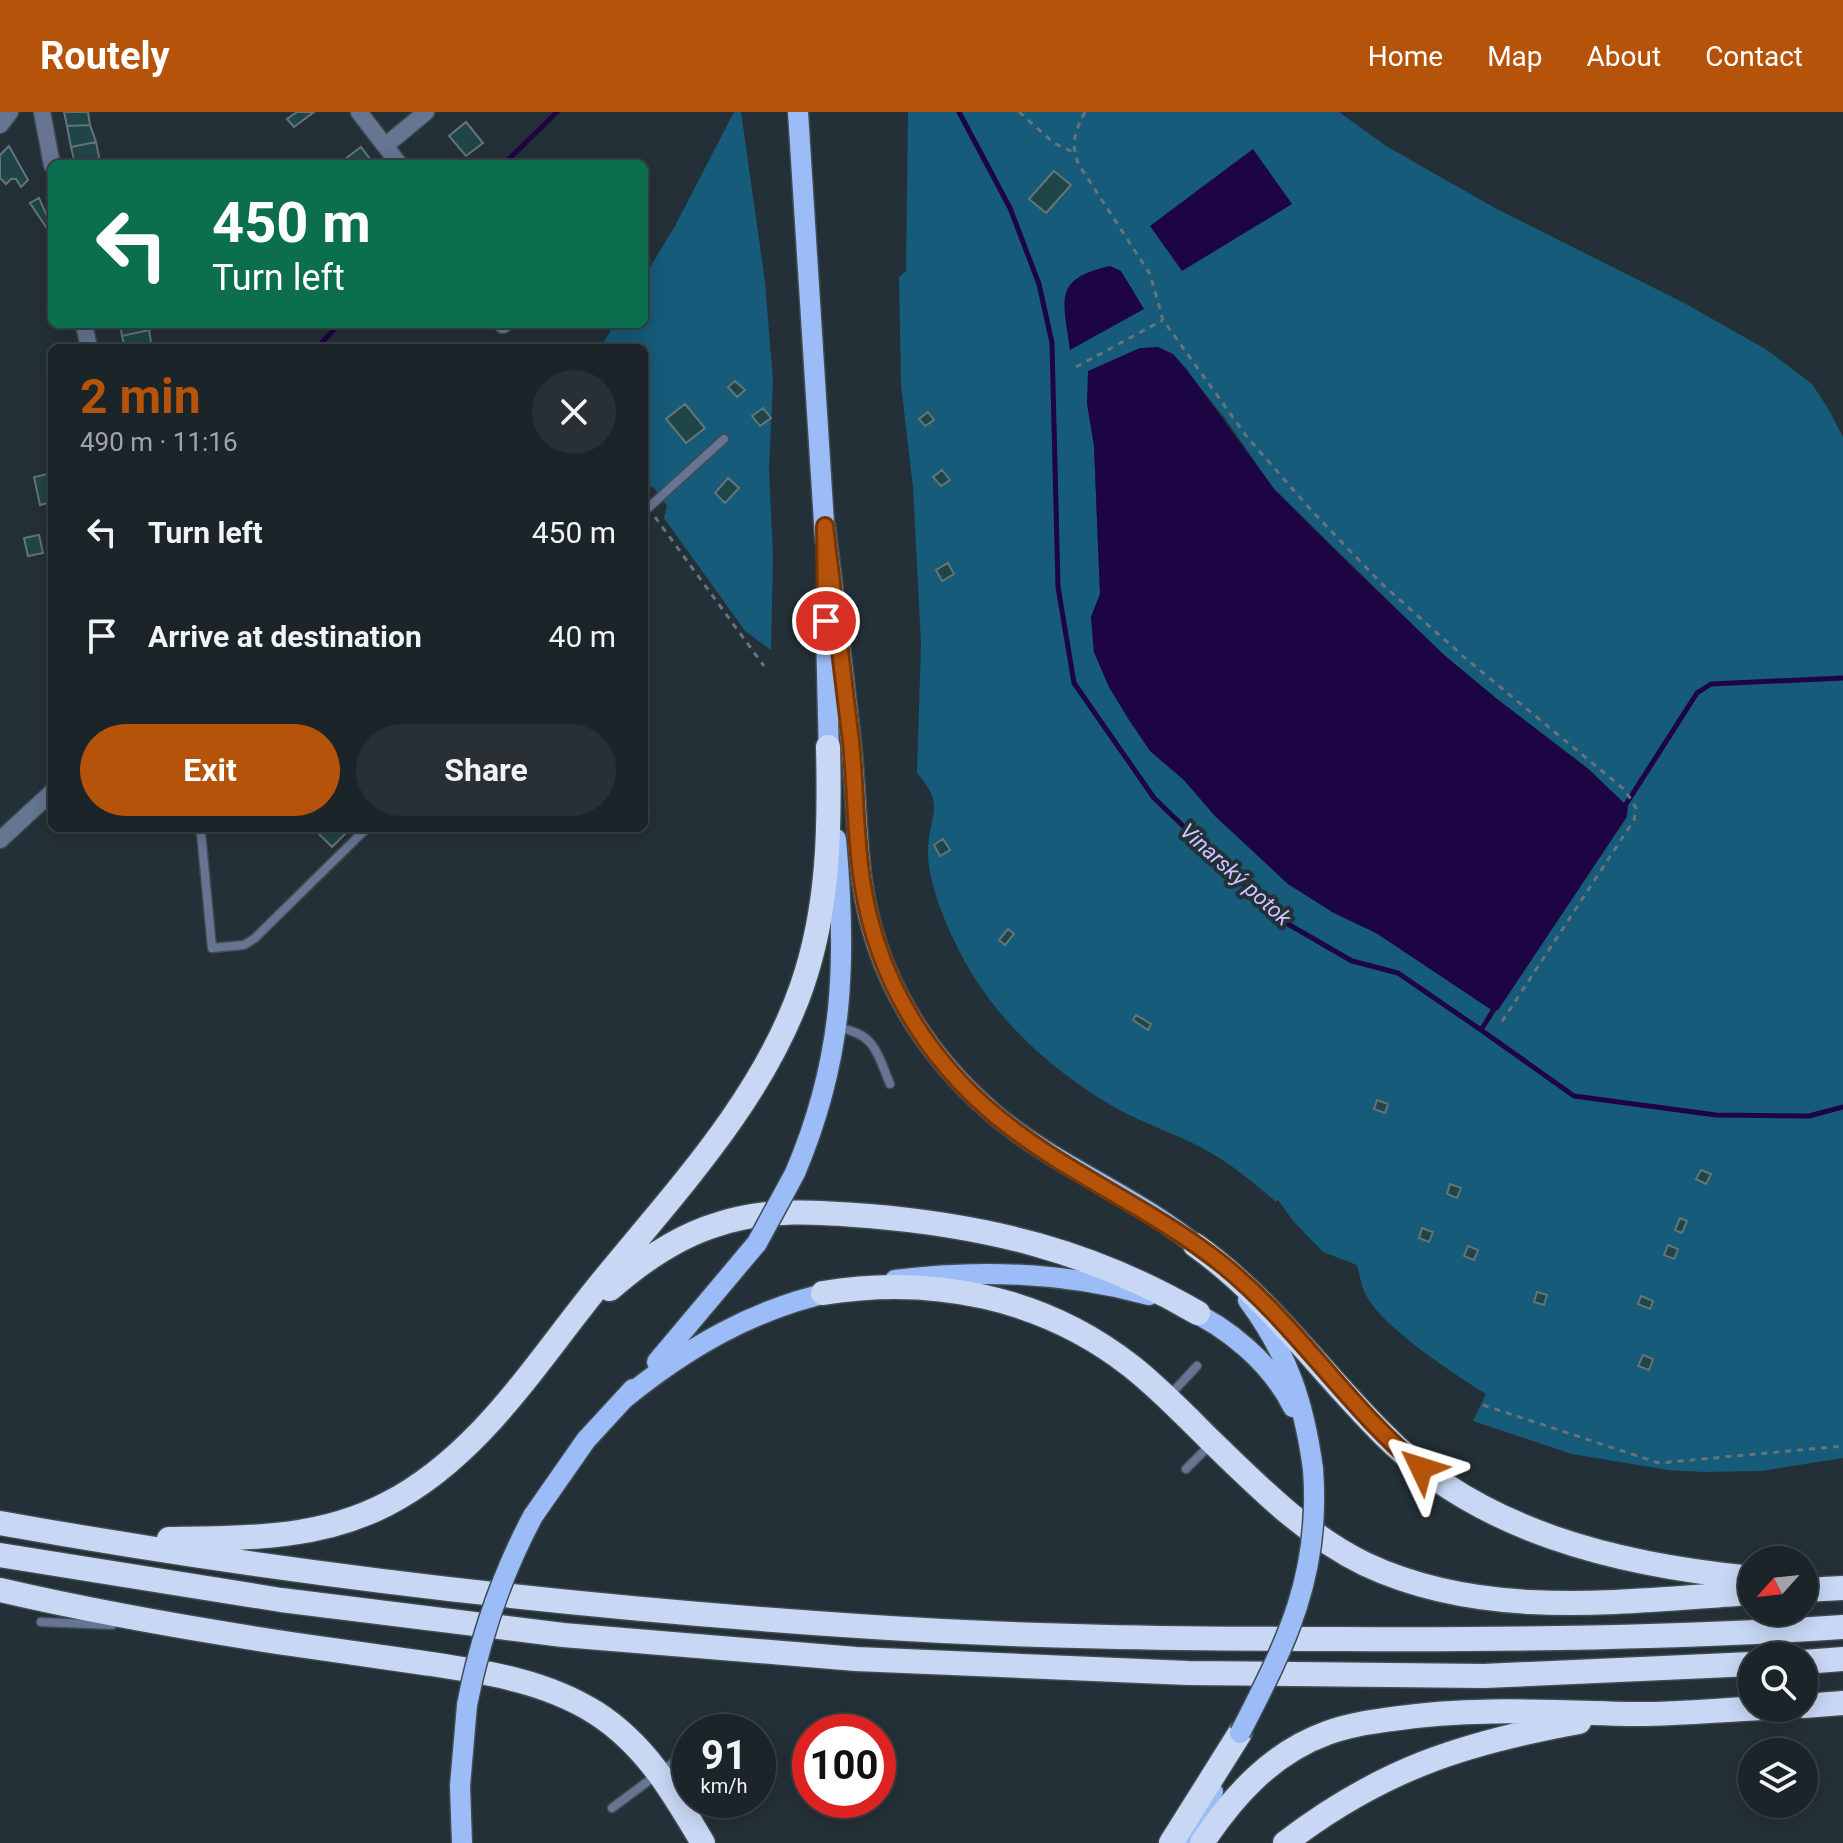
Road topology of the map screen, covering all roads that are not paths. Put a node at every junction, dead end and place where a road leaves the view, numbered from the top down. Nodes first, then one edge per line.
1 (10, 112) edge
2 (42, 112) edge
3 (359, 112) edge
4 (426, 112) edge
5 (798, 112) edge
6 (0, 125) edge
7 (385, 146) junction
8 (51, 160) edge
9 (396, 160) edge
10 (724, 439) dead end
11 (648, 503) edge
12 (825, 526) junction
13 (828, 747) junction
14 (48, 796) edge
15 (200, 832) edge
16 (363, 832) edge
17 (0, 840) edge
18 (837, 1028) junction
19 (890, 1084) dead end
20 (1195, 1245) junction
21 (823, 1293) junction
22 (1198, 1313) junction
23 (544, 1358) junction
24 (1197, 1366) dead end
25 (625, 1398) junction
26 (1167, 1398) junction
27 (1213, 1442) junction
28 (1186, 1469) dead end
29 (1313, 1469) junction
30 (0, 1523) edge
31 (90, 1539) junction
32 (0, 1555) edge
33 (1738, 1576) edge
34 (1818, 1583) edge
35 (1843, 1586) edge
36 (1818, 1589) edge
37 (0, 1590) edge
38 (1738, 1594) edge
39 (41, 1622) dead end
40 (1843, 1627) edge
41 (228, 1635) junction
42 (1843, 1659) edge
43 (1818, 1661) edge
44 (1738, 1665) edge
45 (1843, 1703) edge
46 (1818, 1705) edge
47 (1738, 1709) edge
48 (1633, 1714) junction
49 (1240, 1733) junction
50 (672, 1763) edge
51 (659, 1773) junction
52 (612, 1808) dead end
53 (462, 1843) edge
54 (703, 1843) edge
55 (1171, 1843) edge
56 (1190, 1843) edge
57 (1202, 1843) edge
58 (1285, 1843) edge

1 - 6 street
2 - 8 street
3 - 7 street
4 - 7 street
5 - 12 main road
7 - 9 street
10 - 11 lane
12 - 13 main road
12 - 20 main road
13 - 18 main road
13 - 23 highway
14 - 17 street
15 - 16 lane
18 - 19 lane
18 - 25 main road, bridge
20 - 29 main road
20 - 33 highway
21 - 22 main road
21 - 25 main road
21 - 26 highway
22 - 23 highway
22 - 29 main road
23 - 31 highway
24 - 26 lane
25 - 53 main road, bridge
26 - 27 highway
27 - 28 lane
27 - 38 highway
29 - 49 main road, bridge
30 - 31 highway
31 - 40 highway
32 - 44 highway
34 - 35 highway
35 - 36 highway
37 - 41 highway
39 - 41 lane
41 - 51 highway
42 - 43 highway
45 - 46 highway
47 - 48 highway
48 - 57 highway
48 - 58 highway
49 - 55 highway
49 - 56 main road
50 - 51 lane
51 - 52 lane
51 - 54 highway

